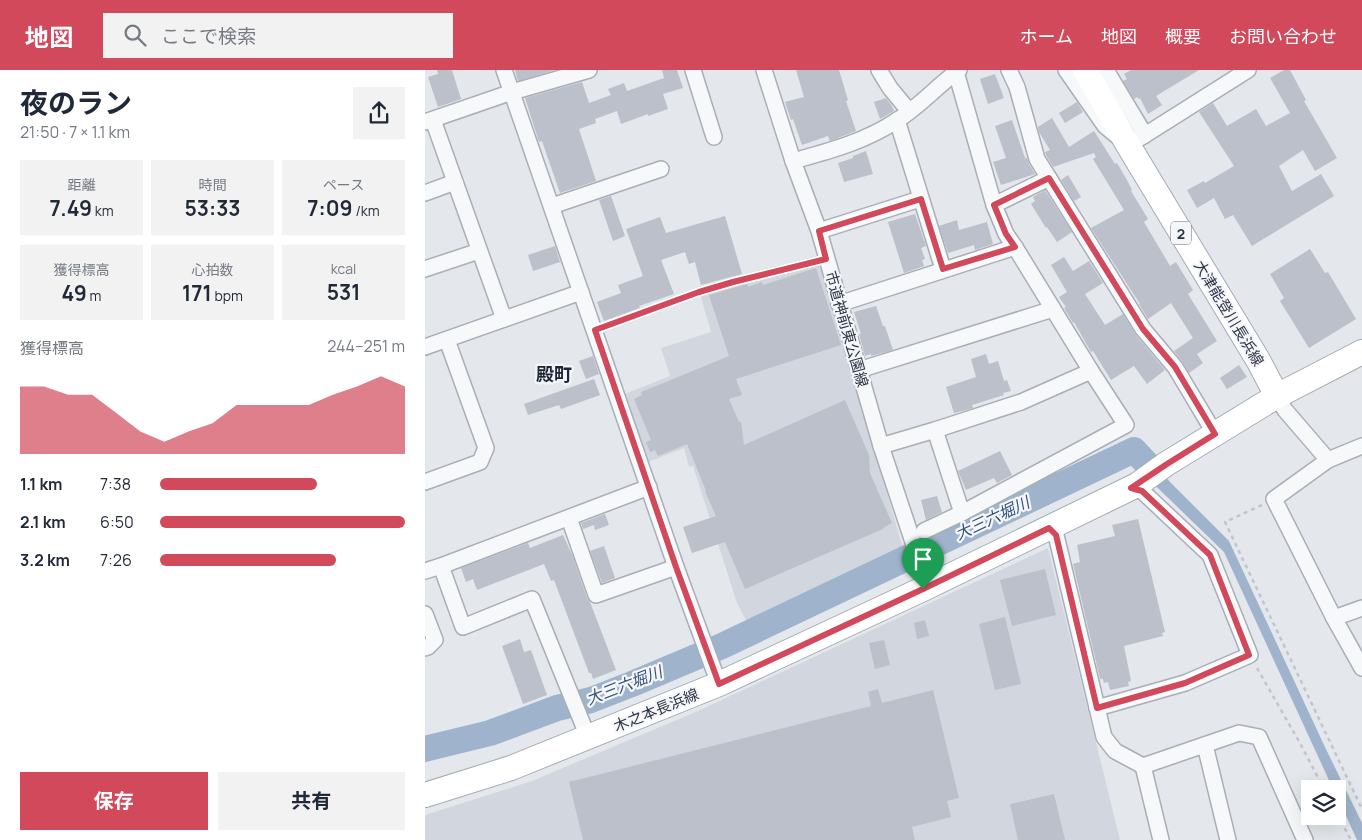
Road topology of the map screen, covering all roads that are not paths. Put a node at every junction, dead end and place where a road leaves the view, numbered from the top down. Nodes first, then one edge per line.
1 (504, 70) edge
2 (589, 70) edge
3 (693, 70) edge
4 (764, 70) edge
5 (879, 70) edge
6 (1009, 70) edge
7 (1067, 70) edge
8 (1085, 70) edge
9 (1106, 70) edge
10 (1248, 70) edge
11 (957, 71) edge
12 (512, 92) junction
13 (903, 116) junction
14 (429, 121) edge
15 (714, 137) dead end
16 (1137, 140) junction
17 (793, 161) junction
18 (661, 169) dead end
19 (1049, 178) junction
20 (455, 182) junction
21 (425, 193) edge
22 (921, 199) junction
23 (994, 205) junction
24 (552, 206) junction
25 (819, 231) junction
26 (1015, 247) junction
27 (479, 250) junction
28 (826, 259) junction
29 (425, 269) edge
30 (943, 269) junction
31 (581, 292) junction
32 (839, 304) junction
33 (1053, 310) junction
34 (503, 319) junction
35 (595, 330) junction
36 (447, 340) junction
37 (425, 347) edge
38 (1362, 352) edge
39 (859, 370) junction
40 (1091, 371) junction
41 (1277, 396) junction
42 (935, 430) junction
43 (1215, 434) junction
44 (881, 446) junction
45 (1362, 446) edge
46 (1328, 460) junction
47 (425, 482) edge
48 (649, 487) junction
49 (1134, 487) junction
50 (961, 513) junction
51 (569, 518) junction
52 (1049, 528) junction
53 (924, 531) dead end
54 (441, 566) junction
55 (676, 567) junction
56 (425, 571) edge
57 (923, 589) junction
58 (1362, 608) edge
59 (425, 614) edge
60 (1334, 618) junction
61 (425, 648) edge
62 (1362, 668) edge
63 (715, 674) junction
64 (1097, 708) junction
65 (585, 728) junction
66 (1205, 745) junction
67 (1143, 766) junction
68 (425, 795) edge
69 (1161, 840) edge
70 (1228, 840) edge
71 (1305, 840) edge

1 - 12 street
2 - 12 street
3 - 15 street
4 - 17 street, 市道神前東公園線
5 - 13 street
6 - 19 street
7 - 16 street
8 - 16 main road, 大津能登川長浜線 / 2
9 - 16 street
10 - 16 street
11 - 13 street
11 - 23 street
12 - 14 street
12 - 24 street
13 - 17 street
13 - 22 street
14 - 20 street
16 - 41 main road, 大津能登川長浜線 / 2
17 - 25 street, 市道神前東公園線
18 - 24 street
19 - 23 street
19 - 43 street
20 - 21 street
20 - 27 street
22 - 25 street
22 - 30 street
23 - 26 street
24 - 31 street
25 - 28 street, 市道神前東公園線
26 - 30 street
26 - 33 street
27 - 29 street
27 - 34 street
28 - 32 street, 市道神前東公園線
28 - 35 lane
30 - 32 street
31 - 34 street
31 - 35 street
32 - 39 street, 市道神前東公園線
33 - 39 street
33 - 40 street
34 - 36 street
35 - 48 street
36 - 37 street
36 - 47 street
38 - 41 main road
39 - 44 street, 市道神前東公園線
40 - 42 street
40 - 50 street
41 - 43 main road, 木之本長浜線
41 - 46 street
42 - 44 street
42 - 50 street
43 - 49 main road, 木之本長浜線
44 - 57 street, 市道神前東公園線
45 - 46 street
46 - 60 street
48 - 51 street
48 - 55 street
49 - 52 main road, 木之本長浜線
49 - 64 street
50 - 53 street
51 - 54 street
51 - 55 street
52 - 57 main road, 木之本長浜線
52 - 64 street
54 - 56 street
54 - 65 street
55 - 63 street
57 - 63 main road, 木之本長浜線
58 - 60 street
59 - 61 street
60 - 62 street
63 - 65 main road, 木之本長浜線
64 - 67 street
65 - 68 main road, 木之本長浜線
66 - 67 street
66 - 70 street
66 - 71 street
67 - 69 street

